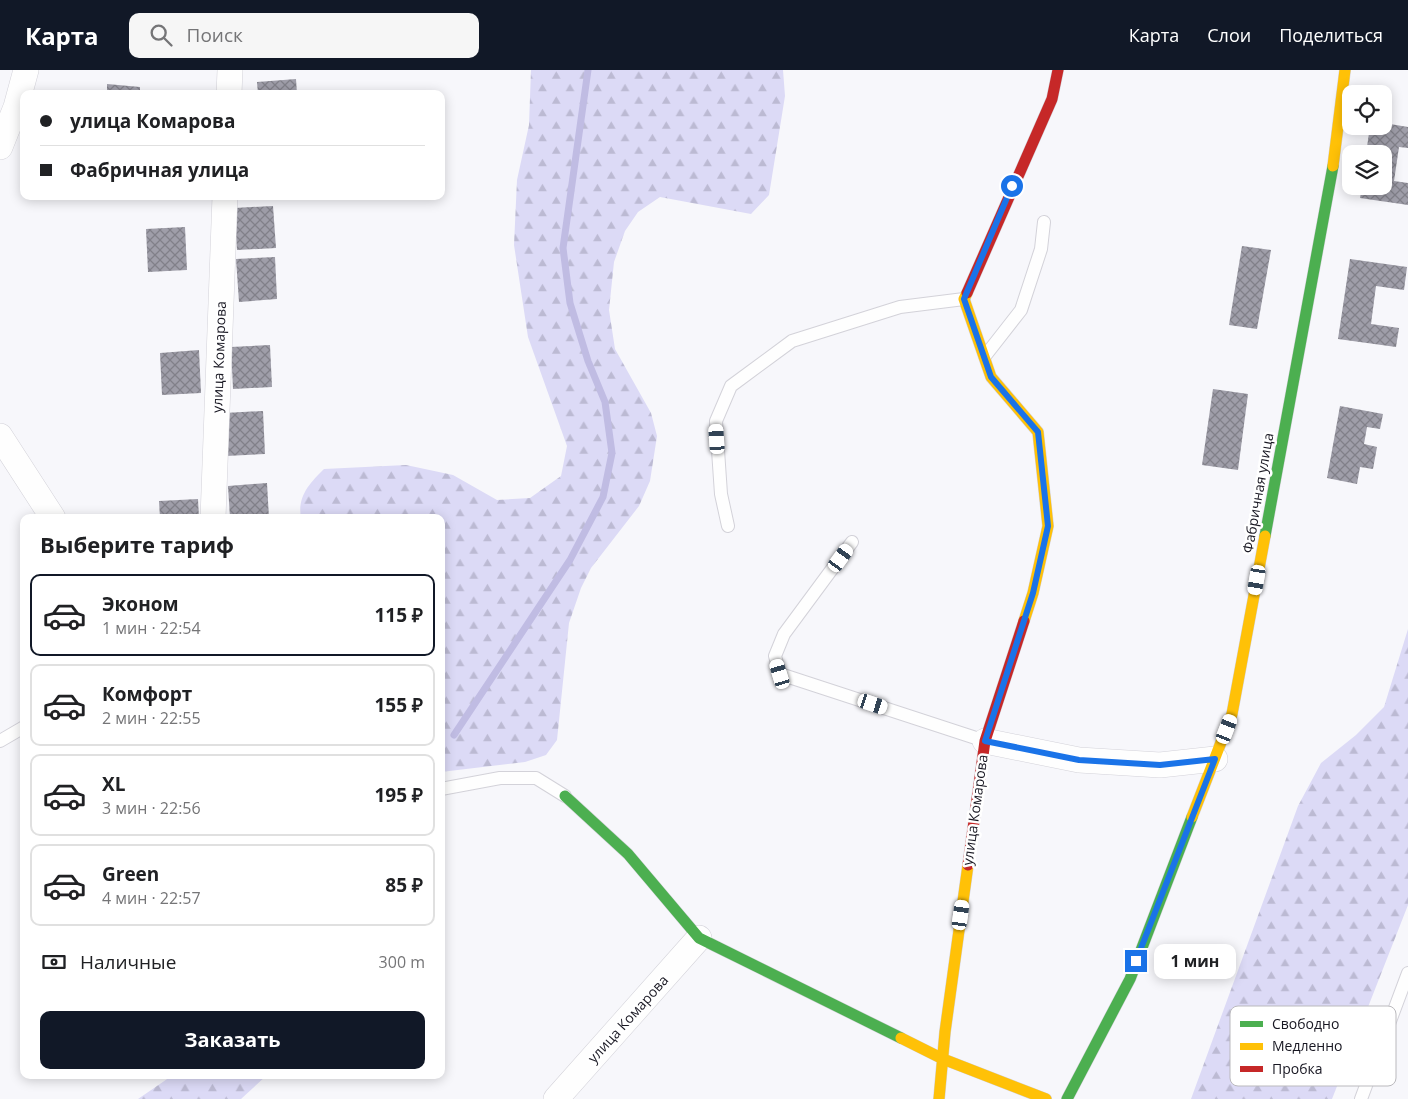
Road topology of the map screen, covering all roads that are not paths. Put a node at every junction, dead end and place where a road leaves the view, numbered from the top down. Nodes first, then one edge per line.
1 (26, 70) edge
2 (230, 70) edge
3 (1058, 70) edge
4 (1345, 70) edge
5 (21, 90) edge
6 (230, 90) edge
7 (20, 93) edge
8 (0, 147) edge
9 (225, 200) edge
10 (1044, 222) dead end
11 (964, 299) junction
12 (985, 356) junction
13 (0, 436) edge
14 (50, 514) edge
15 (213, 514) edge
16 (728, 526) dead end
17 (852, 542) dead end
18 (20, 729) edge
19 (0, 741) edge
20 (985, 741) junction
21 (1215, 759) junction
22 (445, 788) edge
23 (564, 796) joint
24 (699, 938) junction
25 (1408, 973) edge
26 (1396, 1006) edge
27 (944, 1059) junction
28 (1366, 1086) edge
29 (556, 1099) edge
30 (939, 1099) edge
31 (1046, 1099) edge
32 (1067, 1099) edge
33 (1361, 1099) edge

1 - 5 street
2 - 6 street
3 - 11 street
4 - 21 street, Фабричная улица
7 - 8 street
9 - 15 street, улица Комарова
10 - 12 lane
11 - 12 street, улица Комарова
11 - 16 lane
12 - 20 street, улица Комарова
13 - 14 street
17 - 20 lane
18 - 19 lane
20 - 21 street
20 - 27 street, улица Комарова
21 - 32 street, Фабричная улица
22 - 23 lane
23 - 24 street
24 - 27 street
24 - 29 street, улица Комарова
25 - 26 lane
27 - 30 street, улица Комарова
27 - 31 street
28 - 33 lane

